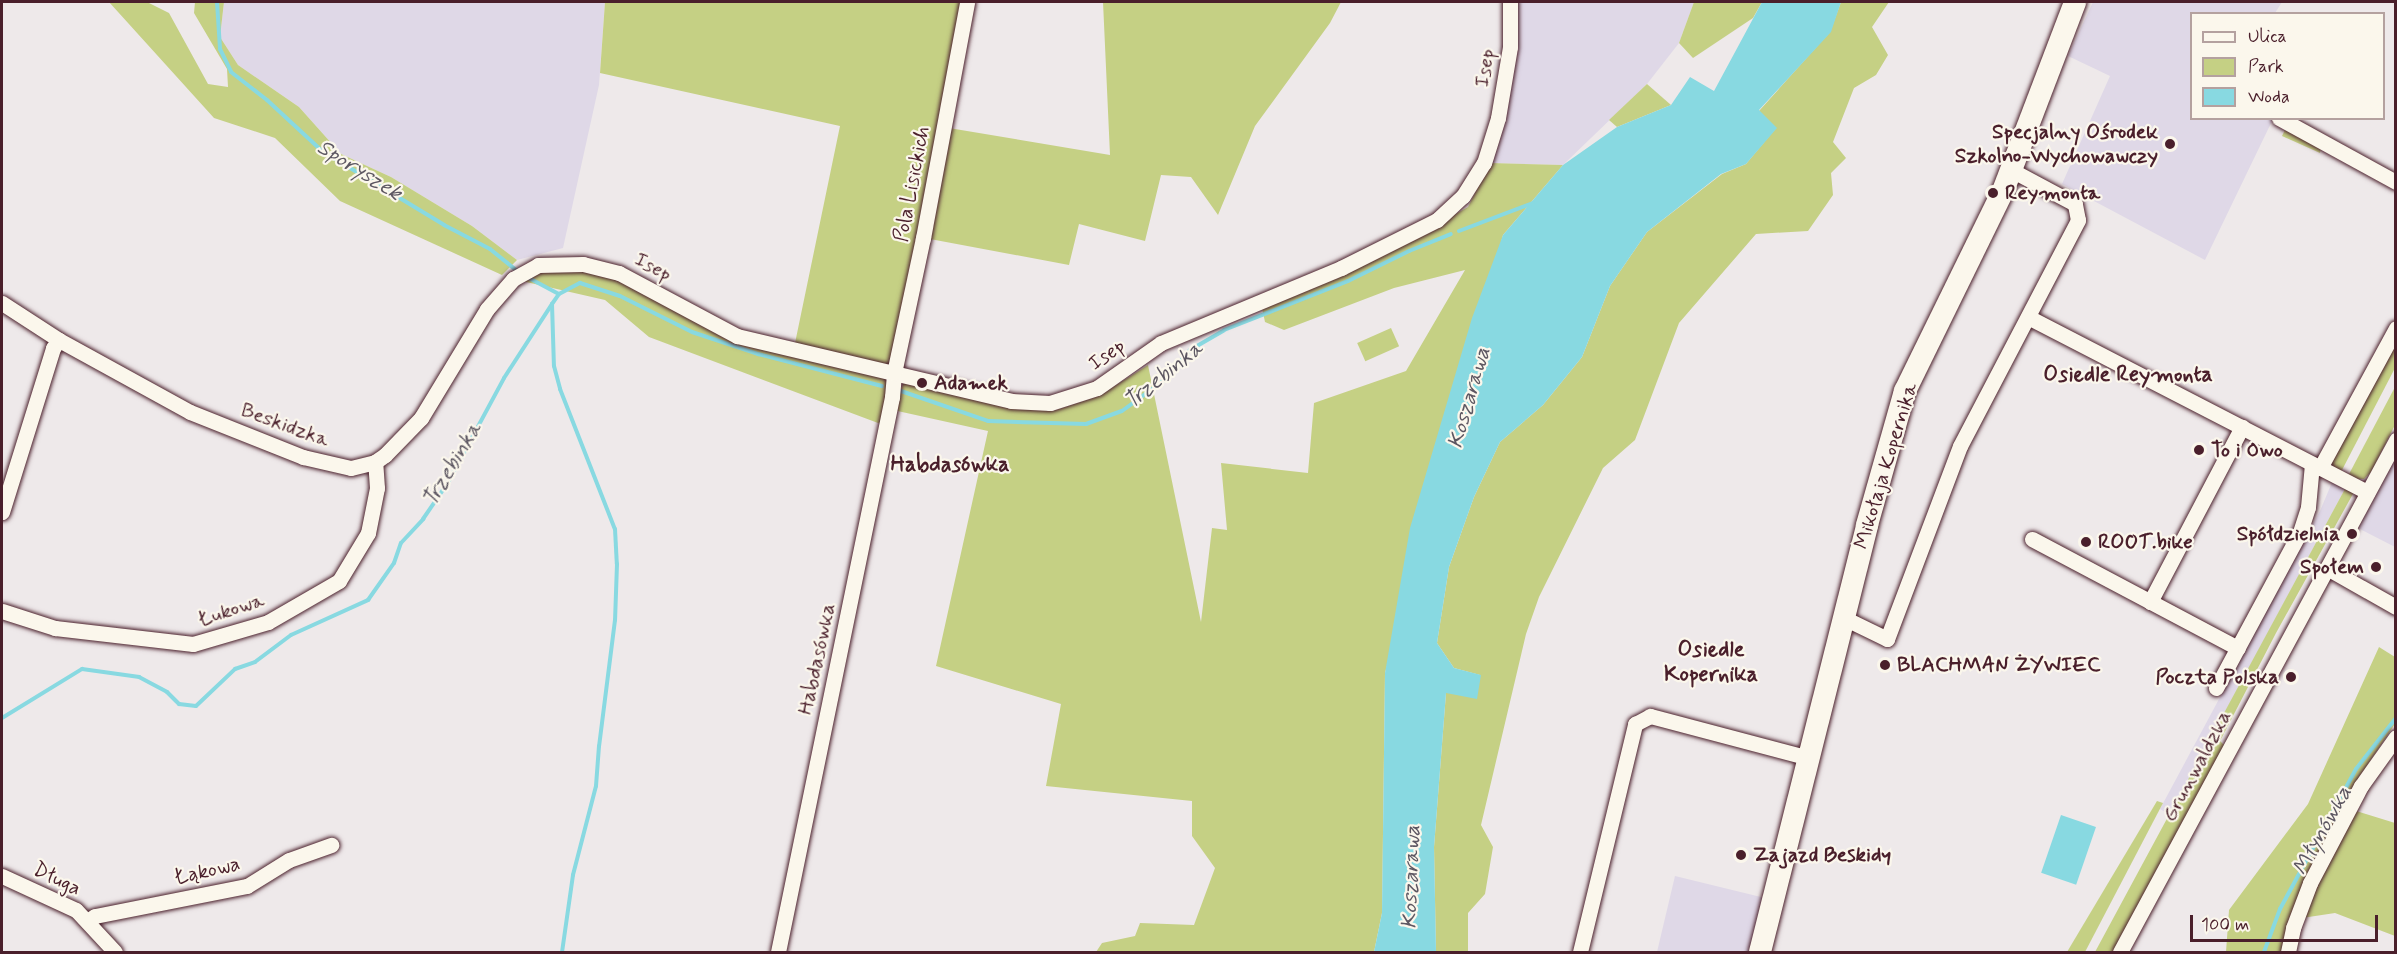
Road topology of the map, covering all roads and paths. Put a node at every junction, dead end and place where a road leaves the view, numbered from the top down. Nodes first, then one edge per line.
1 (967, 2) edge
2 (1510, 2) edge
3 (2075, 2) edge
4 (2283, 120) edge
5 (2011, 170) junction
6 (2396, 182) edge
7 (2, 303) edge
8 (2028, 317) junction
9 (2396, 328) edge
10 (59, 340) junction
11 (894, 373) junction
12 (2241, 427) junction
13 (2396, 440) edge
14 (375, 462) junction
15 (2316, 466) junction
16 (2367, 492) junction
17 (2, 512) edge
18 (2032, 539) dead end
19 (2327, 568) junction
20 (2150, 602) junction
21 (2396, 607) edge
22 (2, 611) edge
23 (1844, 618) junction
24 (2238, 648) junction
25 (2216, 688) dead end
26 (2396, 737) edge
27 (1809, 758) junction
28 (331, 845) dead end
29 (2, 876) edge
30 (87, 921) junction
31 (115, 952) edge
32 (778, 952) edge
33 (1580, 952) edge
34 (1760, 952) edge
35 (2120, 952) edge
36 (2288, 952) edge

1 - 11 street, Pola Lisickich
2 - 11 street, Isep
3 - 5 main road, Mikołaja Kopernika
4 - 6 street
5 - 8 street
5 - 23 main road, Mikołaja Kopernika
7 - 10 street, Beskidzka
8 - 12 street
8 - 23 street
9 - 15 street
10 - 14 street, Beskidzka
10 - 17 street
11 - 14 street, Isep
11 - 32 street, Habdasówka
12 - 15 street
12 - 20 street
13 - 16 street, Grunwaldzka
14 - 22 street, Łukowa
15 - 16 street
15 - 24 street
16 - 19 street, Grunwaldzka
18 - 20 street
19 - 21 street
19 - 35 street, Grunwaldzka
20 - 24 street
23 - 27 main road, Mikołaja Kopernika
24 - 25 street
26 - 36 street
27 - 33 street
27 - 34 main road, Mikołaja Kopernika
28 - 30 street, Łąkowa
29 - 30 street, Długa
30 - 31 street, Długa

